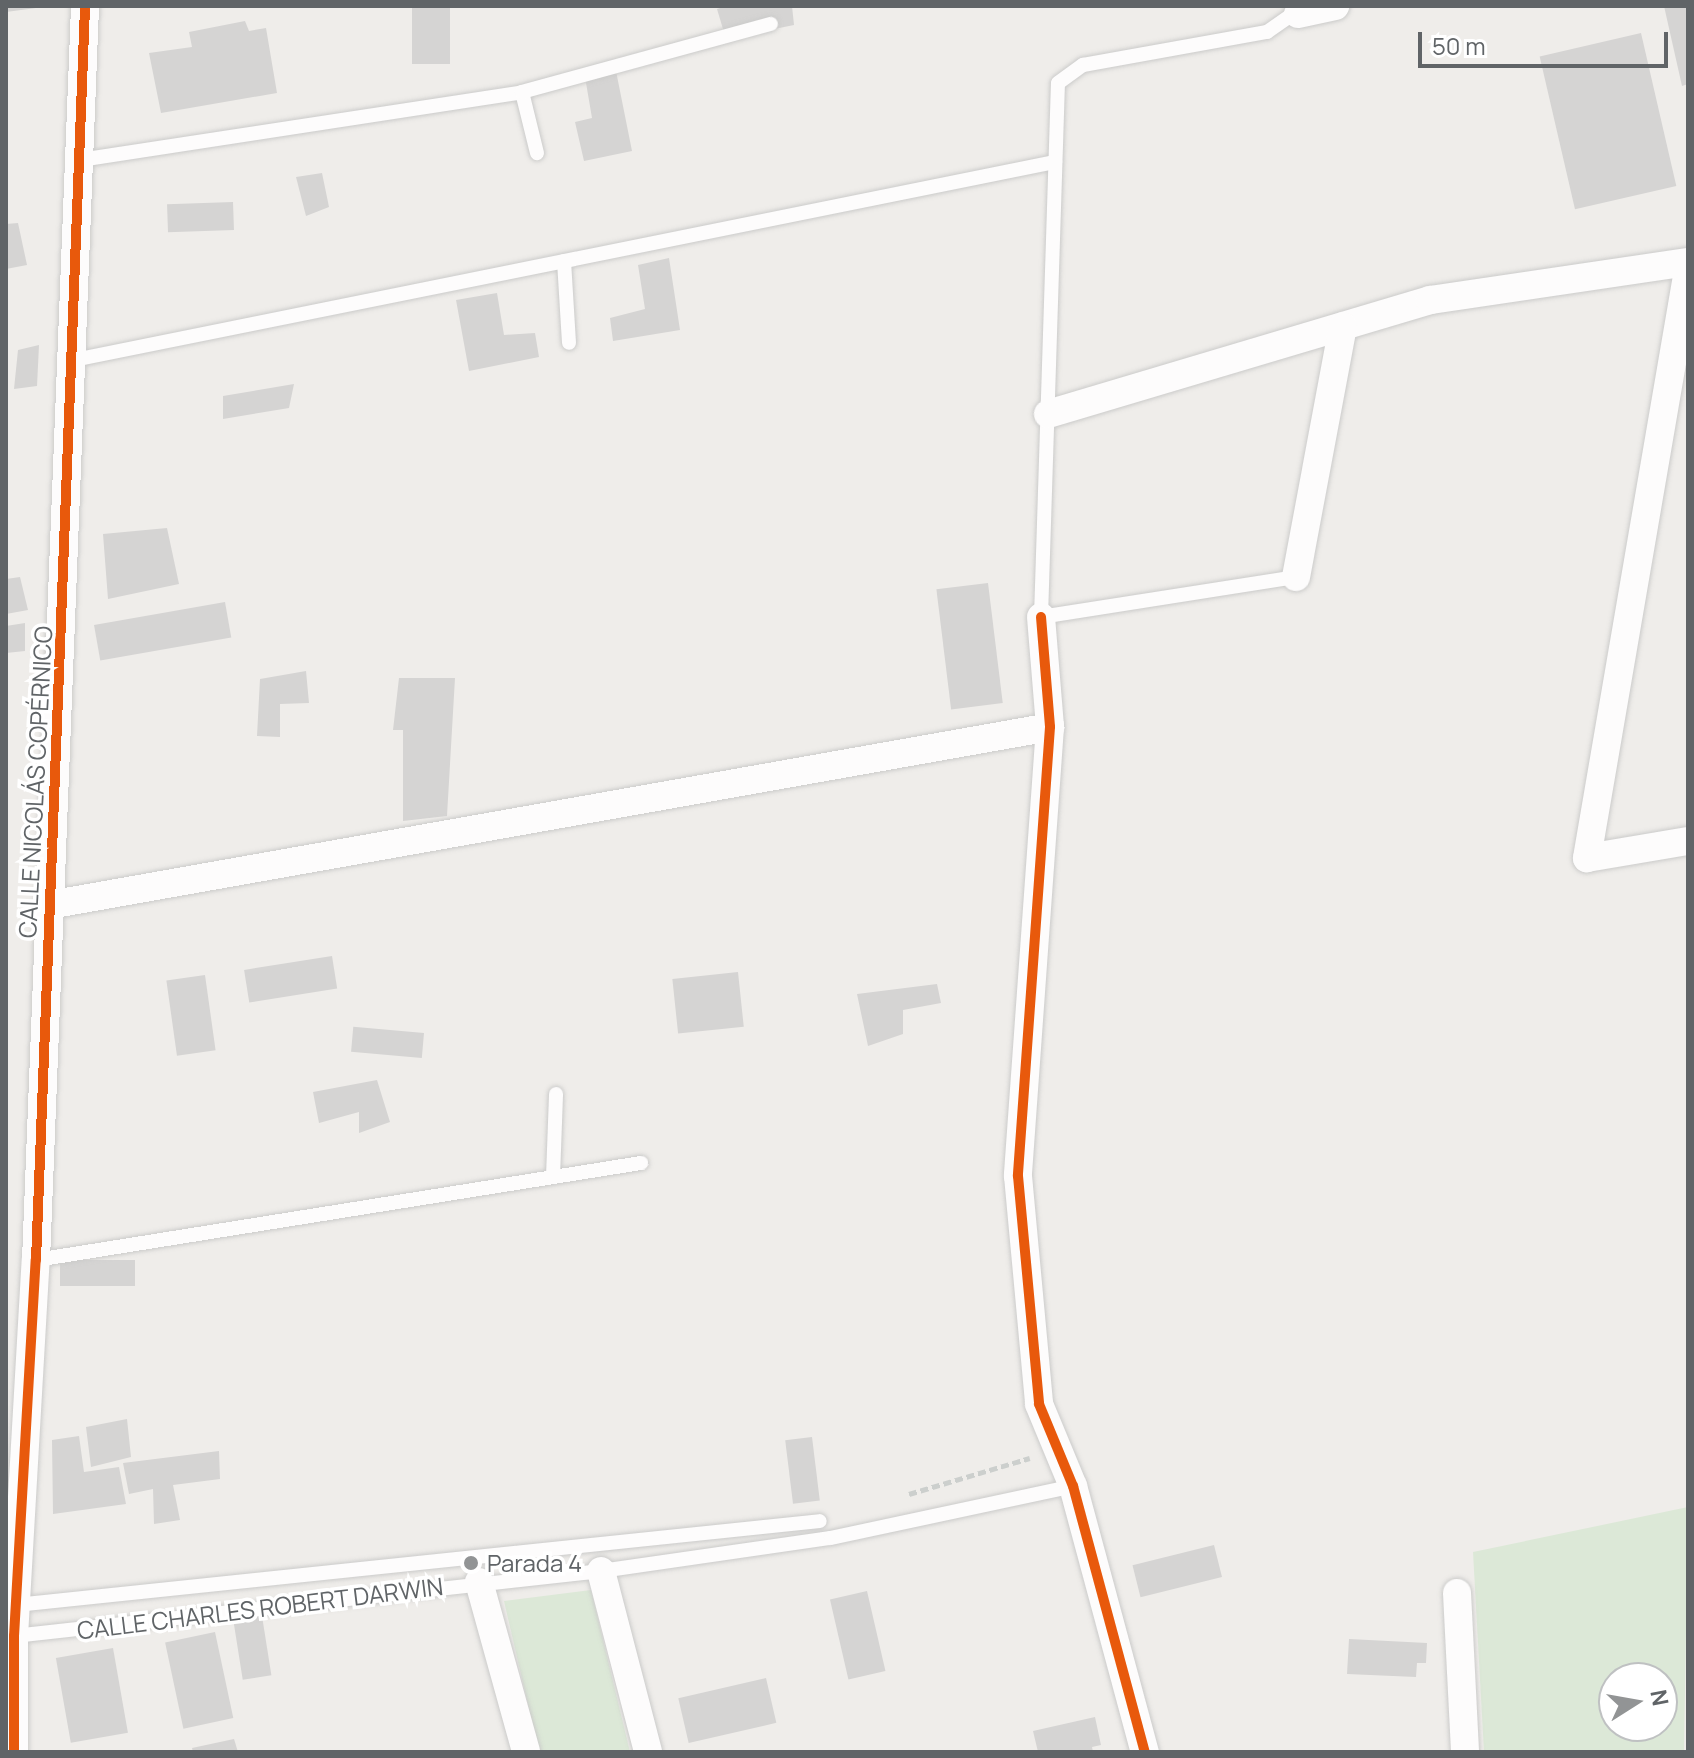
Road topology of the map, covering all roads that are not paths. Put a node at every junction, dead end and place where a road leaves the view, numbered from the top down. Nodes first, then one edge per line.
1 (85, 6) edge
2 (1335, 6) edge
3 (1298, 10) edge
4 (771, 24) dead end
5 (522, 92) junction
6 (537, 153) dead end
7 (80, 160) junction
8 (1055, 162) junction
9 (564, 261) junction
10 (1688, 262) edge
11 (1688, 270) edge
12 (1343, 326) junction
13 (569, 343) dead end
14 (74, 360) junction
15 (1048, 414) junction
16 (1296, 577) joint
17 (1041, 617) junction
18 (1050, 727) junction
19 (1688, 841) edge
20 (49, 905) junction
21 (556, 1094) dead end
22 (641, 1163) dead end
23 (553, 1177) junction
24 (36, 1260) junction
25 (1073, 1486) junction
26 (820, 1521) dead end
27 (601, 1571) junction
28 (479, 1582) junction
29 (1457, 1593) dead end
30 (16, 1605) junction
31 (14, 1636) junction
32 (11, 1674) edge
33 (14, 1752) edge
34 (526, 1752) edge
35 (648, 1752) edge
36 (1145, 1752) edge
37 (1465, 1752) edge

1 - 7 street, CALLE NICOLÁS COPÉRNICO
2 - 3 street
3 - 8 lane
4 - 5 lane
5 - 6 lane
5 - 7 lane
7 - 14 street, CALLE NICOLÁS COPÉRNICO
8 - 9 lane
8 - 15 lane
9 - 13 lane
9 - 14 lane
10 - 12 street
11 - 19 street
12 - 15 street
12 - 16 street
14 - 20 street, CALLE NICOLÁS COPÉRNICO
15 - 17 lane
16 - 17 lane
17 - 18 street
18 - 20 street
18 - 25 street
20 - 24 street, CALLE NICOLÁS COPÉRNICO
21 - 23 lane
22 - 23 lane
23 - 24 lane
24 - 30 street, CALLE NICOLÁS COPÉRNICO
25 - 27 lane, CALLE CHARLES ROBERT DARWIN
25 - 36 street
26 - 30 lane, CALLE CHARLES ROBERT DARWIN
27 - 28 lane, CALLE CHARLES ROBERT DARWIN
27 - 35 street
28 - 31 lane, CALLE CHARLES ROBERT DARWIN
28 - 34 street
29 - 37 street
30 - 31 street, CALLE NICOLÁS COPÉRNICO
31 - 32 street, CALLE NICOLÁS COPÉRNICO
32 - 33 street, CALLE NICOLÁS COPÉRNICO

